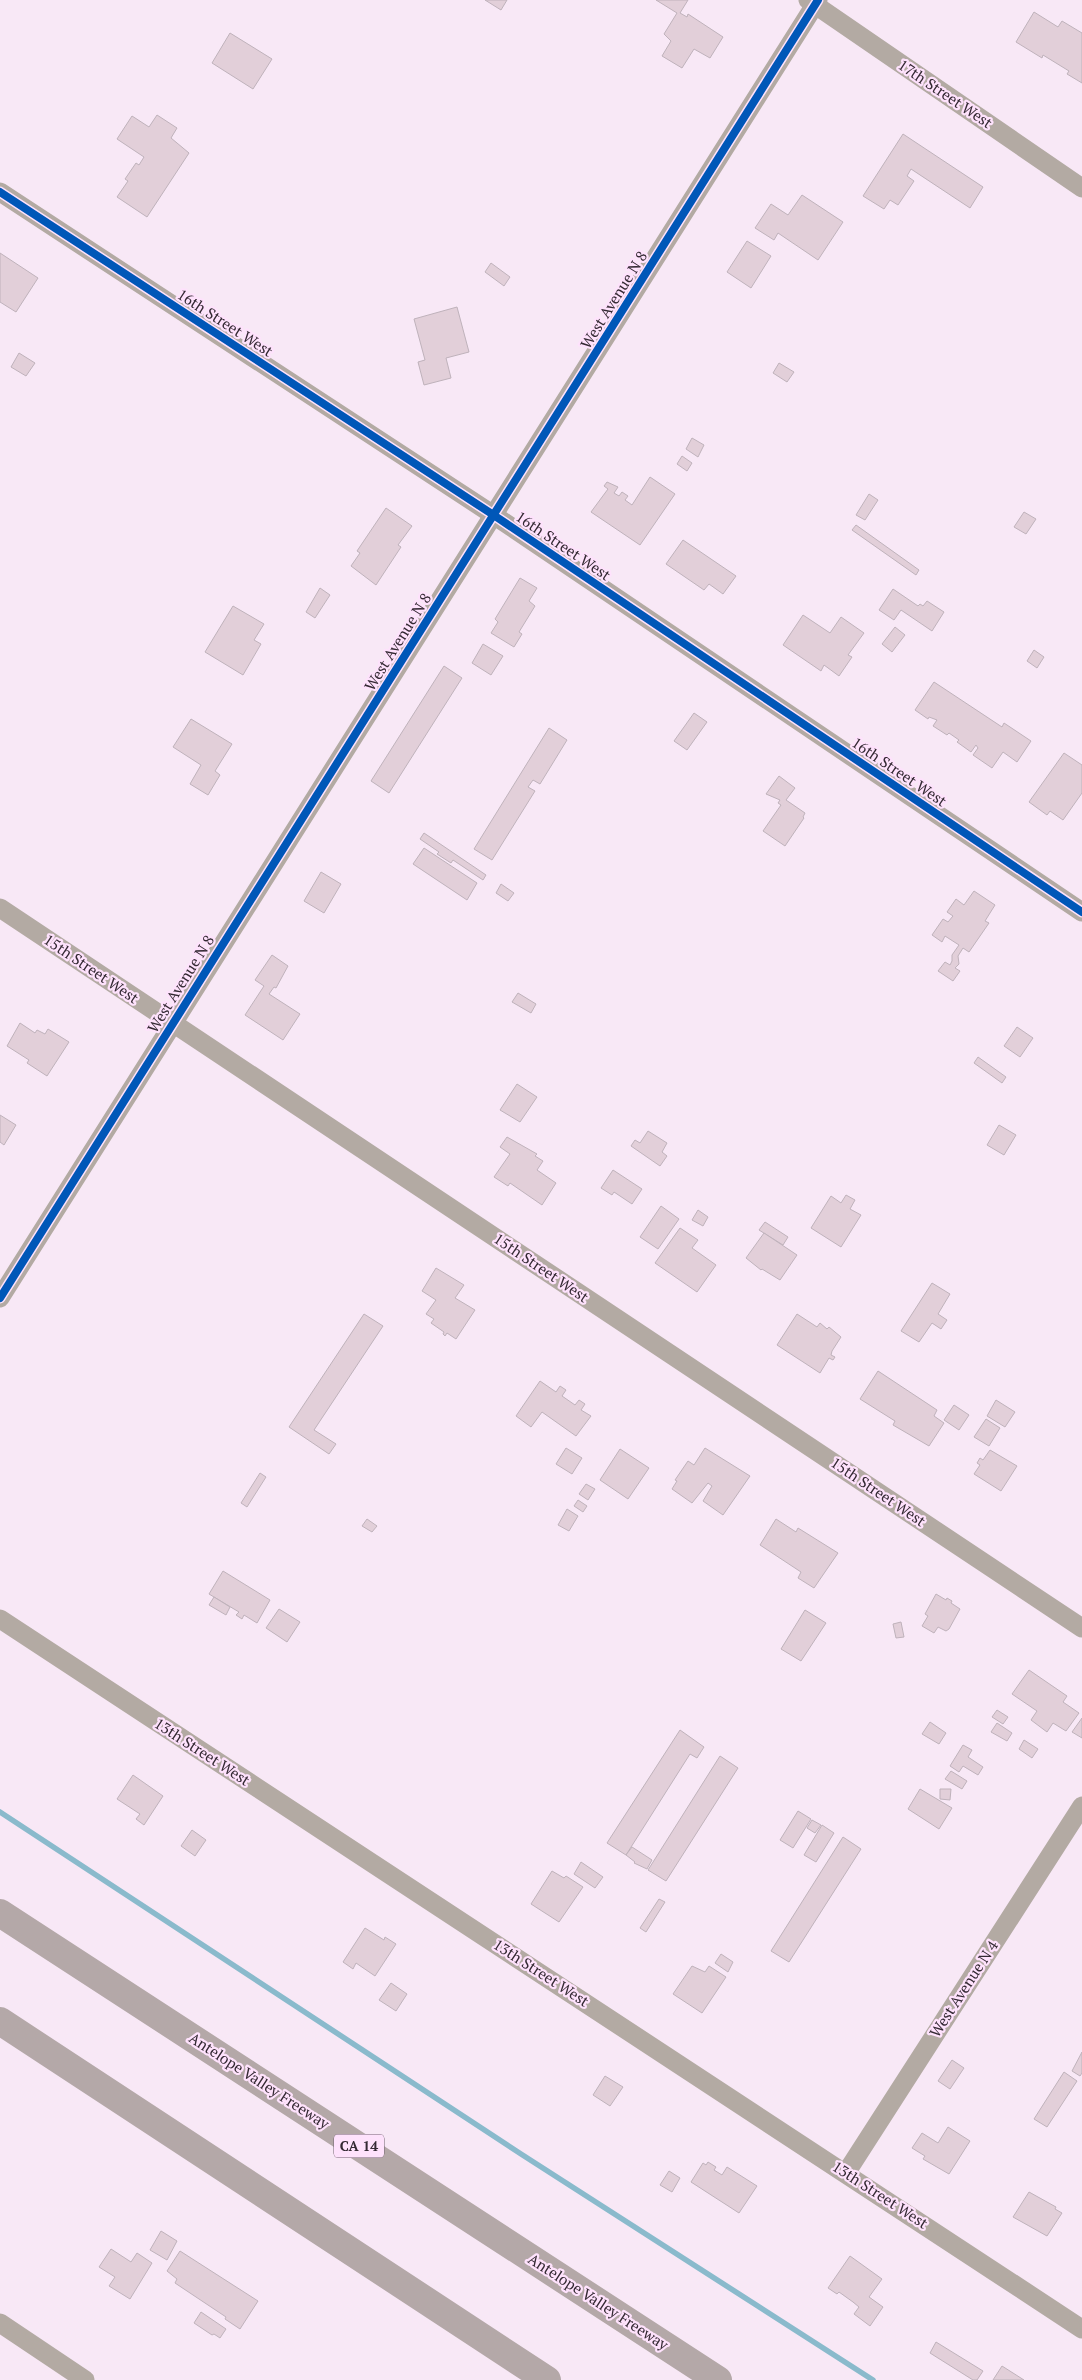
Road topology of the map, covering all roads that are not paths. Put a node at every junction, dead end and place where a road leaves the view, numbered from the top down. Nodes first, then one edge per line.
1 (813, 2) edge
2 (1082, 188) edge
3 (0, 192) edge
4 (495, 516) junction
5 (0, 908) edge
6 (1082, 912) edge
7 (172, 1023) junction
8 (0, 1298) edge
9 (0, 1619) edge
10 (1082, 1628) edge
11 (1082, 1806) edge
12 (0, 1913) edge
13 (0, 2021) edge
14 (846, 2173) junction
15 (0, 2323) edge
16 (1082, 2329) edge
17 (85, 2380) edge
18 (547, 2380) edge
19 (718, 2380) edge

1 - 2 street, 17th Street West
1 - 4 street, West Avenue N 8
3 - 4 street, 16th Street West
4 - 6 street, 16th Street West
4 - 7 street, West Avenue N 8
5 - 7 street, 15th Street West
7 - 8 street, West Avenue N 8
7 - 10 street, 15th Street West
9 - 14 street, 13th Street West
11 - 14 street, West Avenue N 4
12 - 19 highway, Antelope Valley Freeway / CA 14
13 - 18 highway
14 - 16 street, 13th Street West
15 - 17 street

